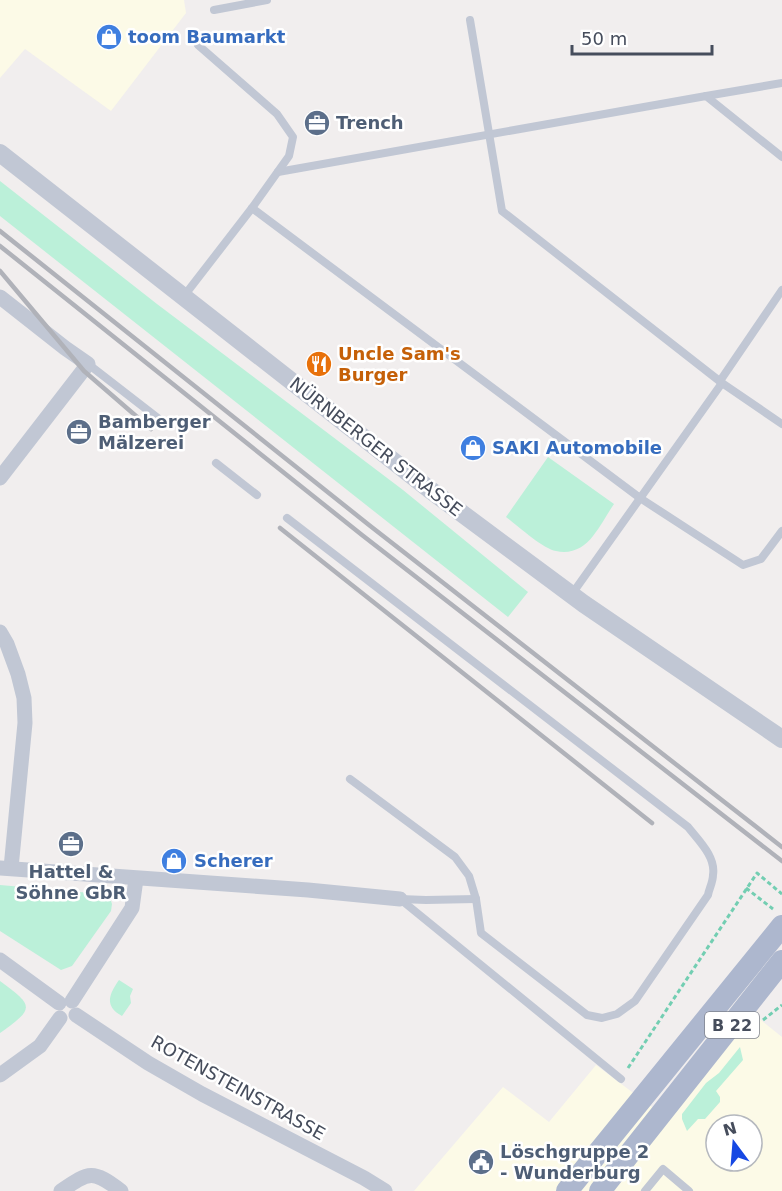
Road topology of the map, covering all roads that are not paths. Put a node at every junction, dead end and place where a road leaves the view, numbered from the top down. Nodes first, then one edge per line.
1 (267, 0) edge
2 (214, 10) dead end
3 (470, 20) dead end
4 (198, 45) dead end
5 (782, 82) edge
6 (706, 96) junction
7 (490, 135) junction
8 (0, 153) edge
9 (782, 157) edge
10 (278, 172) junction
11 (252, 208) junction
12 (782, 290) edge
13 (184, 296) junction
14 (0, 297) edge
15 (88, 364) junction
16 (721, 382) junction
17 (159, 419) dead end
18 (782, 424) edge
19 (216, 463) dead end
20 (0, 478) edge
21 (257, 495) dead end
22 (639, 498) junction
23 (287, 518) dead end
24 (782, 531) edge
25 (572, 594) junction
26 (0, 632) edge
27 (782, 739) edge
28 (350, 779) dead end
29 (5, 868) edge
30 (136, 879) junction
31 (400, 899) junction
32 (476, 899) junction
33 (778, 917) edge
34 (0, 960) edge
35 (782, 961) edge
36 (67, 1009) junction
37 (0, 1075) edge
38 (621, 1079) road end
39 (61, 1191) edge
40 (120, 1191) edge
41 (384, 1191) edge
42 (567, 1191) edge
43 (600, 1191) edge
44 (645, 1191) edge
45 (689, 1191) edge

1 - 2 lane
3 - 7 lane
4 - 10 lane
5 - 6 lane
6 - 7 lane
6 - 9 lane
7 - 10 lane
7 - 16 lane
8 - 13 street, NÜRNBERGER STRASSE
10 - 11 lane
11 - 13 lane
11 - 22 lane
12 - 16 lane
13 - 25 street, NÜRNBERGER STRASSE
14 - 15 street
15 - 17 lane
15 - 20 street
16 - 18 lane
16 - 22 lane
19 - 21 lane
22 - 24 lane
22 - 25 lane
23 - 32 lane
25 - 27 street, NÜRNBERGER STRASSE
26 - 29 street
28 - 32 lane
29 - 30 street
30 - 31 street
30 - 36 street
31 - 32 lane
31 - 38 lane
33 - 42 main road, B 22
34 - 36 street, ROTENSTEINSTRASSE
35 - 43 main road, B 22
36 - 37 street
36 - 41 street, ROTENSTEINSTRASSE
39 - 40 street
44 - 45 lane

